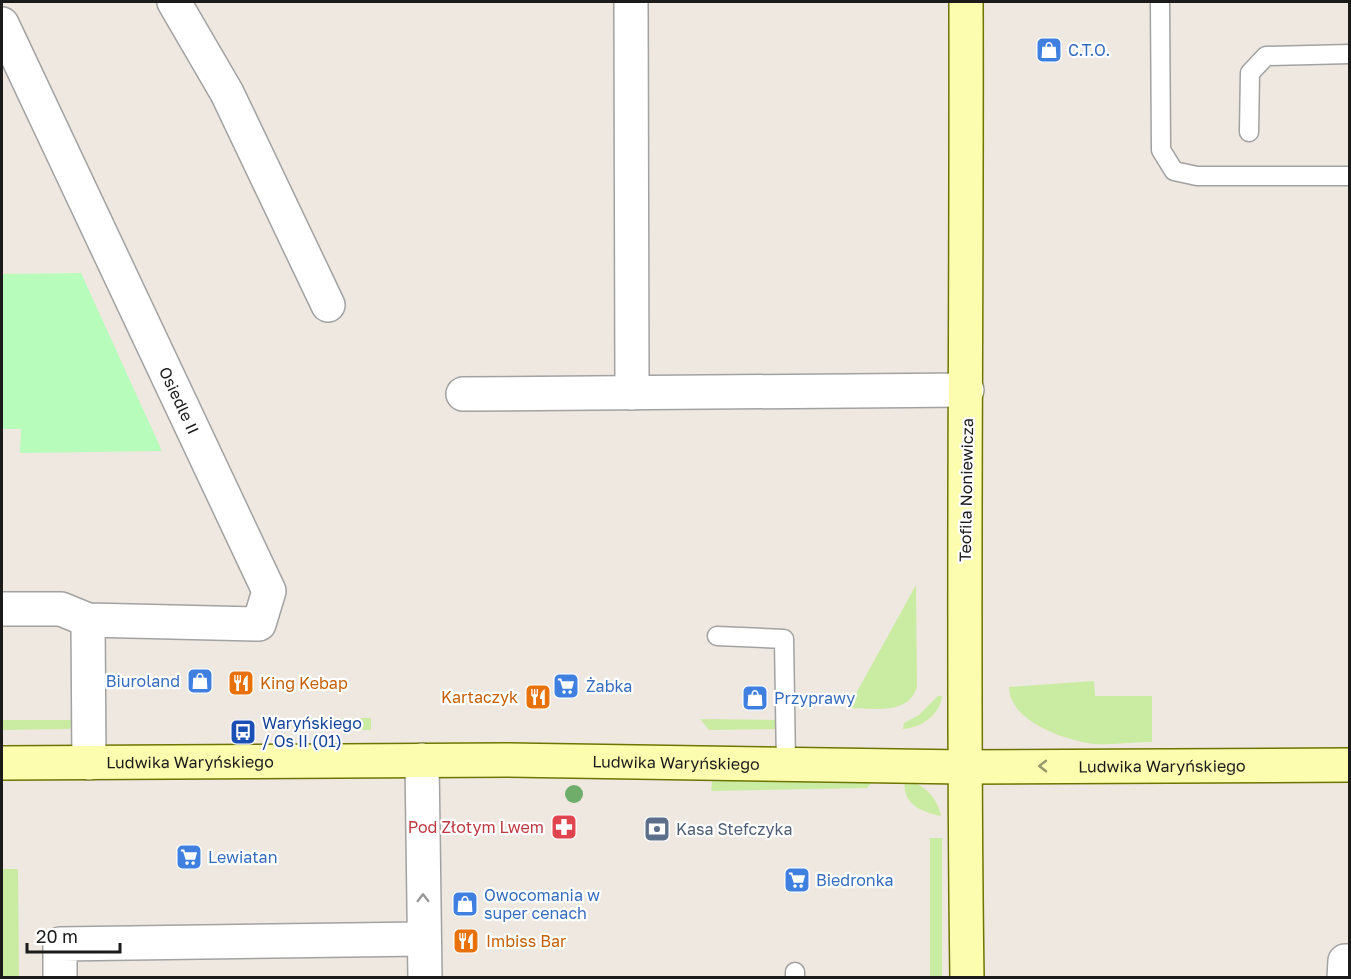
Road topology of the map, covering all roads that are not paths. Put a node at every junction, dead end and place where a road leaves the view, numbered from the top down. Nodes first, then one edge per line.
1 (174, 2) edge
2 (631, 2) edge
3 (966, 2) edge
4 (1160, 2) edge
5 (2, 24) edge
6 (1350, 54) edge
7 (1249, 132) dead end
8 (1350, 176) edge
9 (328, 305) dead end
10 (967, 390) junction
11 (632, 393) junction
12 (463, 394) dead end
13 (2, 609) edge
14 (88, 620) junction
15 (717, 636) dead end
16 (422, 760) junction
17 (2, 763) edge
18 (89, 763) junction
19 (786, 764) junction
20 (1350, 765) edge
21 (964, 767) junction
22 (423, 939) junction
23 (1350, 961) edge
24 (60, 978) edge
25 (425, 978) edge
26 (967, 978) edge
27 (1344, 978) edge

1 - 9 street
2 - 11 street
3 - 10 street, Teofila Noniewicza
4 - 8 lane
5 - 14 street, Osiedle II
6 - 7 lane
10 - 11 street
10 - 21 street, Teofila Noniewicza
11 - 12 street
13 - 14 street, Osiedle II
14 - 18 street
15 - 19 lane
16 - 18 street, Ludwika Waryńskiego
16 - 19 street, Ludwika Waryńskiego
22 -> 16 street
17 - 18 street, Ludwika Waryńskiego
19 - 21 street, Ludwika Waryńskiego
20 -> 21 street, Ludwika Waryńskiego
21 - 26 street, Teofila Noniewicza
22 - 24 street
22 - 25 street
23 - 27 street

